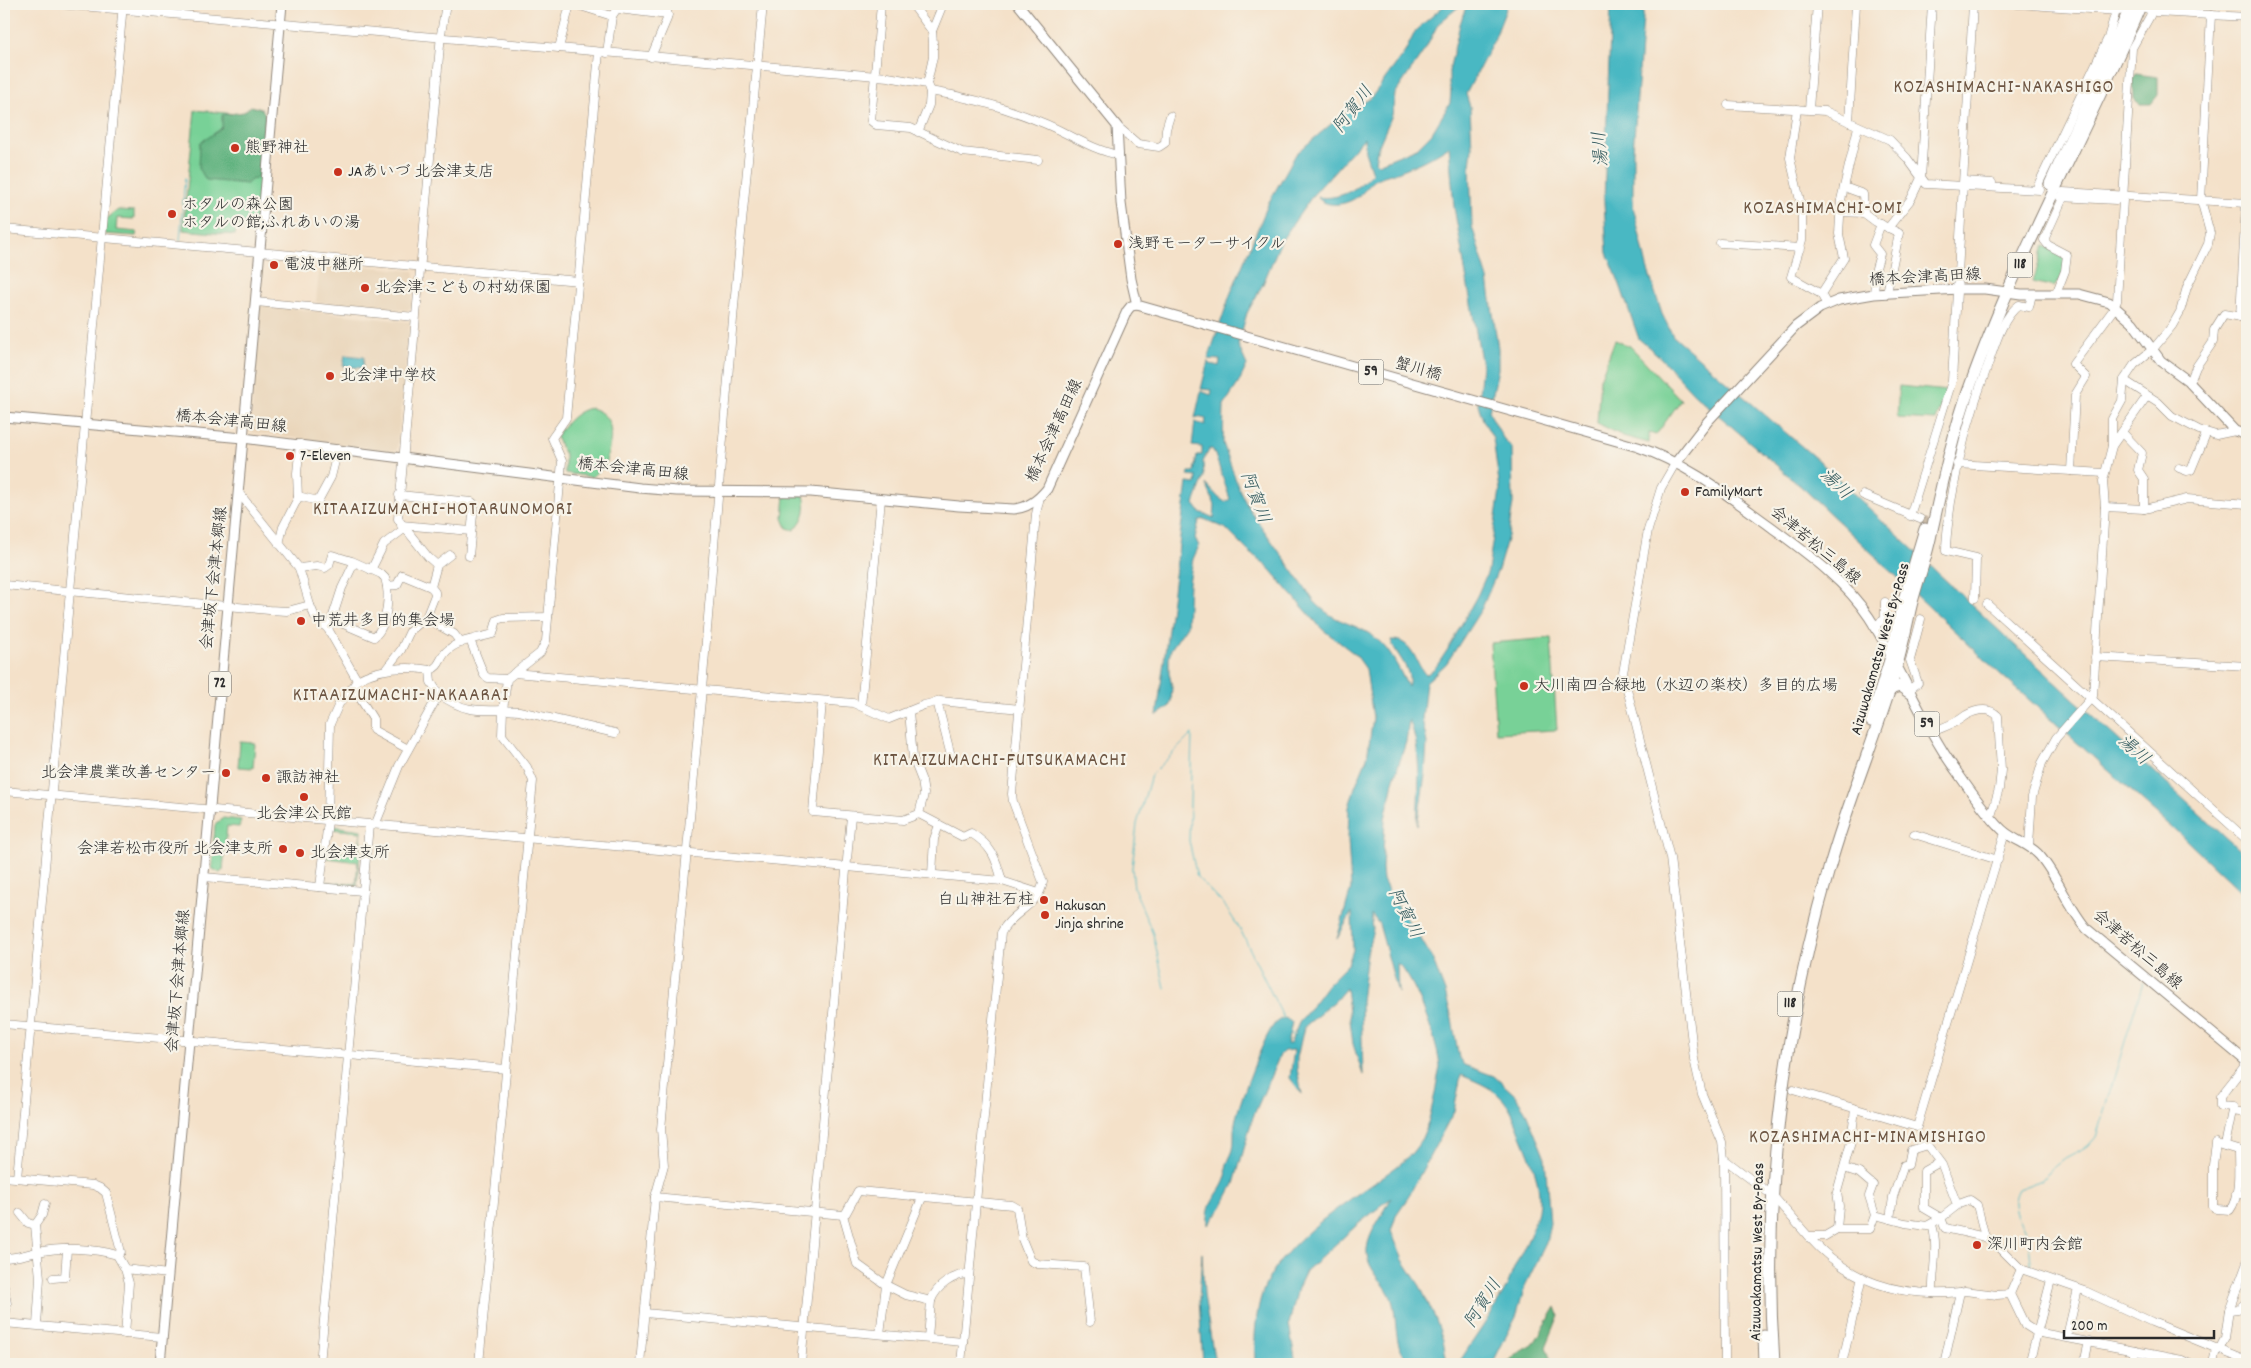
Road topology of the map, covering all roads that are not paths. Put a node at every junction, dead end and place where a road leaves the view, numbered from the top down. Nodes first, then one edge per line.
1 (58, 4) edge
2 (282, 4) edge
3 (572, 4) edge
4 (667, 4) edge
5 (763, 4) edge
6 (881, 4) edge
7 (909, 4) edge
8 (943, 4) edge
9 (1018, 4) edge
10 (1817, 4) edge
11 (1856, 4) edge
12 (1932, 4) edge
13 (1973, 4) edge
14 (2017, 4) edge
15 (444, 6) edge
16 (619, 6) edge
17 (123, 7) edge
18 (2117, 7) edge
19 (2135, 7) edge
20 (2153, 7) edge
21 (668, 15) junction
22 (2211, 15) junction
23 (612, 16) junction
24 (2247, 17) edge
25 (280, 23) junction
26 (932, 31) junction
27 (441, 38) junction
28 (559, 48) junction
29 (603, 52) junction
30 (651, 57) junction
31 (758, 66) junction
32 (875, 76) junction
33 (929, 87) junction
34 (1728, 105) dead end
35 (1797, 109) junction
36 (1809, 109) junction
37 (1170, 116) dead end
38 (1849, 122) junction
39 (1117, 126) junction
40 (1858, 126) junction
41 (918, 132) junction
42 (1119, 155) junction
43 (1038, 160) dead end
44 (1921, 178) junction
45 (1964, 184) junction
46 (1844, 187) junction
47 (2051, 191) junction
48 (2124, 198) junction
49 (2201, 200) junction
50 (2246, 203) edge
51 (1840, 212) junction
52 (1864, 213) junction
53 (1884, 226) junction
54 (4, 229) edge
55 (102, 238) junction
56 (1720, 243) dead end
57 (1801, 248) junction
58 (261, 252) junction
59 (420, 266) junction
60 (579, 280) junction
61 (1958, 289) junction
62 (2004, 292) junction
63 (1887, 293) junction
64 (1821, 294) junction
65 (1874, 294) junction
66 (2032, 294) junction
67 (2056, 294) junction
68 (256, 302) junction
69 (1137, 305) junction
70 (1827, 305) junction
71 (2116, 306) junction
72 (415, 317) junction
73 (2243, 317) edge
74 (2152, 350) junction
75 (2124, 380) junction
76 (2190, 382) junction
77 (2147, 396) junction
78 (4, 417) edge
79 (86, 424) junction
80 (1581, 431) joint
81 (2235, 431) junction
82 (2122, 432) junction
83 (2206, 434) junction
84 (2247, 435) edge
85 (243, 438) junction
86 (300, 444) junction
87 (2112, 446) junction
88 (338, 449) junction
89 (402, 457) junction
90 (1676, 462) junction
91 (1958, 464) junction
92 (2179, 468) dead end
93 (2071, 471) junction
94 (2104, 473) junction
95 (560, 478) junction
96 (719, 491) junction
97 (238, 493) junction
98 (399, 495) junction
99 (1863, 495) dead end
100 (298, 496) junction
101 (1040, 497) junction
102 (881, 499) junction
103 (2247, 504) edge
104 (2105, 507) junction
105 (2144, 509) junction
106 (1910, 516) junction
107 (1920, 519) tunnel mouth
108 (402, 527) junction
109 (471, 531) junction
110 (279, 544) junction
111 (450, 555) dead end
112 (469, 556) dead end
113 (354, 562) junction
114 (437, 565) junction
115 (299, 568) junction
116 (371, 570) junction
117 (4, 585) edge
118 (387, 586) junction
119 (431, 587) junction
120 (70, 591) junction
121 (1975, 598) dead end
122 (1885, 602) dead end
123 (1987, 604) dead end
124 (227, 605) junction
125 (310, 605) junction
126 (1907, 607) junction
127 (548, 617) junction
128 (426, 618) junction
129 (1921, 618) dead end
130 (332, 619) junction
131 (328, 629) junction
132 (1876, 629) junction
133 (1897, 631) junction
134 (465, 641) junction
135 (2095, 657) junction
136 (1894, 662) junction
137 (2247, 666) edge
138 (386, 670) junction
139 (430, 670) junction
140 (514, 673) junction
141 (507, 678) junction
142 (355, 684) junction
143 (702, 690) junction
144 (1909, 691) junction
145 (1889, 692) junction
146 (439, 694) junction
147 (2091, 700) junction
148 (822, 701) junction
149 (938, 701) junction
150 (861, 706) junction
151 (1020, 709) junction
152 (503, 710) junction
153 (909, 711) junction
154 (1932, 732) junction
155 (615, 733) dead end
156 (408, 749) junction
157 (951, 756) dead end
158 (4, 791) edge
159 (52, 795) junction
160 (210, 810) junction
161 (919, 814) junction
162 (851, 816) junction
163 (1991, 816) junction
164 (328, 821) junction
165 (371, 825) junction
166 (938, 825) junction
167 (2247, 826) edge
168 (2005, 833) junction
169 (1914, 834) dead end
170 (528, 839) junction
171 (2247, 839) edge
172 (2029, 846) junction
173 (686, 854) junction
174 (1998, 860) junction
175 (846, 867) junction
176 (932, 875) junction
177 (204, 877) junction
178 (1002, 881) junction
179 (320, 887) junction
180 (363, 891) junction
181 (1039, 893) junction
182 (4, 1024) edge
183 (31, 1026) junction
184 (189, 1040) junction
185 (349, 1055) junction
186 (2247, 1062) edge
187 (506, 1069) junction
188 (1793, 1090) dead end
189 (1855, 1109) junction
190 (2232, 1111) junction
191 (2247, 1113) edge
192 (2226, 1146) junction
193 (2238, 1150) junction
194 (2247, 1153) edge
195 (1724, 1160) junction
196 (1938, 1163) junction
197 (1844, 1168) junction
198 (4, 1177) edge
199 (17, 1178) junction
200 (2236, 1192) junction
201 (1770, 1194) junction
202 (2247, 1196) edge
203 (655, 1197) junction
204 (922, 1198) junction
205 (976, 1202) junction
206 (45, 1204) dead end
207 (1960, 1204) junction
208 (815, 1211) junction
209 (20, 1213) dead end
210 (843, 1214) junction
211 (1875, 1215) junction
212 (1941, 1218) junction
213 (1890, 1219) junction
214 (35, 1225) junction
215 (1932, 1225) junction
216 (1837, 1229) junction
217 (1808, 1236) junction
218 (1985, 1237) junction
219 (67, 1250) junction
220 (37, 1252) junction
221 (117, 1255) junction
222 (4, 1258) edge
223 (2247, 1262) edge
224 (125, 1269) junction
225 (2021, 1269) junction
226 (168, 1274) junction
227 (969, 1274) junction
228 (1862, 1277) junction
229 (53, 1278) dead end
230 (2051, 1280) junction
231 (886, 1285) junction
232 (4, 1286) edge
233 (2078, 1289) junction
234 (1960, 1292) junction
235 (1933, 1293) junction
236 (2010, 1294) junction
237 (931, 1302) junction
238 (2247, 1302) edge
239 (2229, 1310) junction
240 (645, 1313) junction
241 (1090, 1322) dead end
242 (4, 1323) edge
243 (38, 1325) junction
244 (805, 1328) junction
245 (2036, 1332) junction
246 (125, 1334) junction
247 (880, 1334) junction
248 (2067, 1336) junction
249 (162, 1337) junction
250 (928, 1338) junction
251 (2089, 1341) junction
252 (963, 1342) junction
253 (2217, 1350) junction
254 (2135, 1351) junction
255 (2247, 1361) edge
256 (160, 1364) edge
257 (320, 1364) edge
258 (479, 1364) edge
259 (640, 1364) edge
260 (801, 1364) edge
261 (961, 1364) edge
262 (1726, 1364) edge
263 (1765, 1364) edge
264 (1774, 1364) edge
265 (1842, 1364) edge
266 (1944, 1364) edge
267 (2029, 1364) edge
268 (2084, 1364) edge
269 (2132, 1364) edge
270 (2190, 1364) edge
271 (2213, 1364) edge

1 - 17 street
2 - 25 main road, 会津坂下会津本郷線 / 72
3 - 23 street
3 - 28 street
4 - 21 street
5 - 31 street
6 - 32 street
7 - 26 street
8 - 26 street
9 - 39 main road
10 - 36 street
11 - 38 street
12 - 44 street
13 - 45 street
14 - 18 street
15 - 27 street
16 - 21 street
16 - 23 street
17 - 25 street
17 - 55 street
18 - 19 street
18 - 47 street
19 - 20 street
19 - 47 highway, Aizuwakamatsu West By-Pass / 118
20 - 22 street
20 - 48 street
21 - 30 street
22 - 24 street
22 - 49 street
23 - 29 street
25 - 27 street
25 - 58 main road, 会津坂下会津本郷線 / 72
26 - 33 street
27 - 28 street
27 - 59 street
28 - 29 street
29 - 30 street
29 - 60 street
30 - 31 street
31 - 32 street
31 - 96 street
32 - 33 street
32 - 41 street
33 - 41 street
33 - 42 street
34 - 35 street
35 - 36 street
35 - 57 street
36 - 38 street
37 - 39 street
38 - 40 street
39 - 42 main road
40 - 44 street
40 - 46 street
41 - 43 street
42 - 69 main road
44 - 45 street
44 - 53 street
45 - 47 street
45 - 61 street
46 - 51 street
46 - 52 street
47 - 48 street
47 - 62 highway, Aizuwakamatsu West By-Pass / 118
47 - 67 street
48 - 49 street
48 - 71 street
49 - 50 street
49 - 74 street
50 - 73 street
51 - 52 street
51 - 64 street
52 - 53 street
53 - 63 street
53 - 65 street
54 - 55 street
55 - 58 street
55 - 79 street
56 - 57 street
57 - 64 street
58 - 59 street
58 - 68 main road, 会津坂下会津本郷線 / 72
59 - 60 street
59 - 72 street
60 - 95 street
61 - 62 main road, 橋本会津高田線
61 - 63 main road, 橋本会津高田線
61 - 106 street
62 - 66 main road, 橋本会津高田線
62 - 126 highway, Aizuwakamatsu West By-Pass / 118
63 - 65 main road, 橋本会津高田線
64 - 70 street
65 - 70 main road, 橋本会津高田線
66 - 67 main road, 橋本会津高田線
66 - 91 street
67 - 71 main road, 橋本会津高田線
68 - 72 street
68 - 85 main road, 会津坂下会津本郷線 / 72
69 - 80 main road, 蟹川橋 / 59
69 - 101 main road, 橋本会津高田線
70 - 90 main road, 橋本会津高田線
71 - 74 main road, 橋本会津高田線
71 - 93 street
72 - 89 street
73 - 76 street
74 - 75 street
74 - 76 main road, 橋本会津高田線
75 - 77 street
75 - 87 street
76 - 81 main road, 橋本会津高田線
77 - 82 street
77 - 83 street
78 - 79 main road, 橋本会津高田線
79 - 85 main road, 橋本会津高田線
79 - 120 street
80 - 90 main road, 会津若松三島線 / 59
81 - 83 street
81 - 84 main road, 橋本会津高田線
82 - 87 street
82 - 105 street
83 - 92 street
85 - 86 main road, 橋本会津高田線
85 - 97 main road, 会津坂下会津本郷線 / 72
86 - 88 main road, 橋本会津高田線
86 - 100 street
87 - 94 street
88 - 89 main road, 橋本会津高田線
88 - 100 street
89 - 95 main road, 橋本会津高田線
89 - 98 street
90 - 132 main road, 会津若松三島線 / 59
90 - 195 street
91 - 93 street
91 - 121 street
93 - 94 street
94 - 104 street
95 - 96 main road, 橋本会津高田線
95 - 127 street
96 - 102 main road, 橋本会津高田線
96 - 143 street
97 - 110 street
97 - 124 main road, 会津坂下会津本郷線 / 72
98 - 108 street
98 - 109 street
99 - 106 street
100 - 110 street
101 - 102 main road, 橋本会津高田線
101 - 151 street
102 - 150 street
103 - 105 street
104 - 105 street
104 - 135 street
106 - 107 street
108 - 109 street
108 - 114 street
108 - 116 street
109 - 112 street
110 - 115 street
111 - 114 street
113 - 115 street
113 - 116 street
113 - 130 street
114 - 119 street
115 - 125 street
116 - 118 street
117 - 120 street
118 - 119 street
118 - 130 street
119 - 128 street
120 - 124 street
120 - 159 street
122 - 132 street
123 - 147 street
124 - 125 street
124 - 160 main road, 会津坂下会津本郷線 / 72
125 - 131 street
126 - 133 highway, Aizuwakamatsu West By-Pass / 118
126 - 136 highway, Aizuwakamatsu West By-Pass / 118
127 - 134 street
127 - 140 street
128 - 134 street
128 - 138 street
129 - 144 street
130 - 131 street
131 - 142 street
132 - 133 main road
132 - 136 main road, 会津若松三島線 / 59
133 - 136 highway, Aizuwakamatsu West By-Pass / 118
134 - 139 street
134 - 141 street
135 - 137 street
135 - 147 street
136 - 144 main road, 会津若松三島線 / 59
136 - 145 highway, Aizuwakamatsu West By-Pass / 118
136 - 201 highway, Aizuwakamatsu West By-Pass / 118
138 - 139 street
138 - 142 street
139 - 146 street
140 - 141 street
140 - 143 street
141 - 152 street
142 - 156 street
142 - 164 street
143 - 148 street
143 - 173 street
144 - 145 highway
144 - 154 main road, 会津若松三島線 / 59
145 - 201 highway, Aizuwakamatsu West By-Pass / 118
146 - 152 street
146 - 156 street
147 - 171 street
147 - 172 street
148 - 150 street
148 - 162 street
149 - 151 street
149 - 153 street
149 - 157 street
150 - 153 street
151 - 181 street
152 - 155 street
152 - 170 street
153 - 161 street
154 - 163 main road, 会津若松三島線 / 59
154 - 163 street
156 - 165 street
158 - 159 street
159 - 160 street
159 - 183 street
160 - 164 street
160 - 177 main road, 会津坂下会津本郷線 / 72
161 - 162 street
161 - 166 street
162 - 175 street
163 - 168 main road, 会津若松三島線 / 59
164 - 165 street
164 - 179 street
165 - 170 street
165 - 180 street
166 - 176 street
166 - 178 street
167 - 171 street
168 - 172 main road, 会津若松三島線 / 59
168 - 174 street
169 - 174 street
170 - 173 street
170 - 187 street
172 - 186 main road, 会津若松三島線 / 59
173 - 175 street
173 - 203 street
174 - 189 street
175 - 176 street
175 - 208 street
176 - 178 street
177 - 179 street
177 - 184 main road, 会津坂下会津本郷線 / 72
178 - 181 street
179 - 180 street
180 - 185 street
181 - 205 street
182 - 183 street
183 - 184 street
183 - 199 street
184 - 185 street
184 - 226 main road, 会津坂下会津本郷線 / 72
185 - 187 street
185 - 257 street
186 - 190 street
187 - 258 street
188 - 189 street
189 - 197 street
190 - 191 street
190 - 192 street
192 - 193 street
192 - 200 street
193 - 194 street
193 - 200 street
195 - 201 street
195 - 262 street
196 - 207 street
196 - 212 street
196 - 213 street
197 - 211 street
197 - 216 street
198 - 199 street
199 - 221 street
200 - 202 street
201 - 217 street
201 - 263 highway, Aizuwakamatsu West By-Pass / 118
201 - 264 highway, Aizuwakamatsu West By-Pass / 118
203 - 208 street
203 - 240 street
204 - 205 street
204 - 210 street
204 - 231 street
205 - 227 street
205 - 241 street
206 - 214 street
207 - 212 street
207 - 218 street
208 - 210 street
208 - 244 street
209 - 214 street
210 - 231 street
211 - 213 street
211 - 216 street
212 - 215 street
212 - 218 street
213 - 215 street
214 - 220 street
215 - 235 street
216 - 217 street
217 - 228 street
218 - 225 street
219 - 220 street
219 - 221 street
219 - 229 street
220 - 222 street
220 - 243 street
221 - 224 street
223 - 239 street
224 - 226 street
224 - 246 street
225 - 230 street
225 - 236 street
226 - 249 main road, 会津坂下会津本郷線 / 72
227 - 237 street
227 - 252 street
228 - 235 street
228 - 265 street
230 - 233 street
230 - 245 street
231 - 237 street
231 - 247 street
232 - 242 street
233 - 248 street
233 - 253 street
234 - 235 street
234 - 236 street
234 - 266 street
236 - 245 street
237 - 250 street
238 - 239 street
239 - 253 street
240 - 244 street
240 - 259 street
242 - 243 street
243 - 246 street
244 - 247 street
244 - 260 street
245 - 248 street
245 - 267 street
246 - 249 street
247 - 250 street
248 - 251 street
249 - 256 main road, 会津坂下会津本郷線 / 72
250 - 252 street
251 - 254 street
251 - 268 street
252 - 261 street
253 - 255 street
253 - 271 street
254 - 269 street
254 - 270 street

